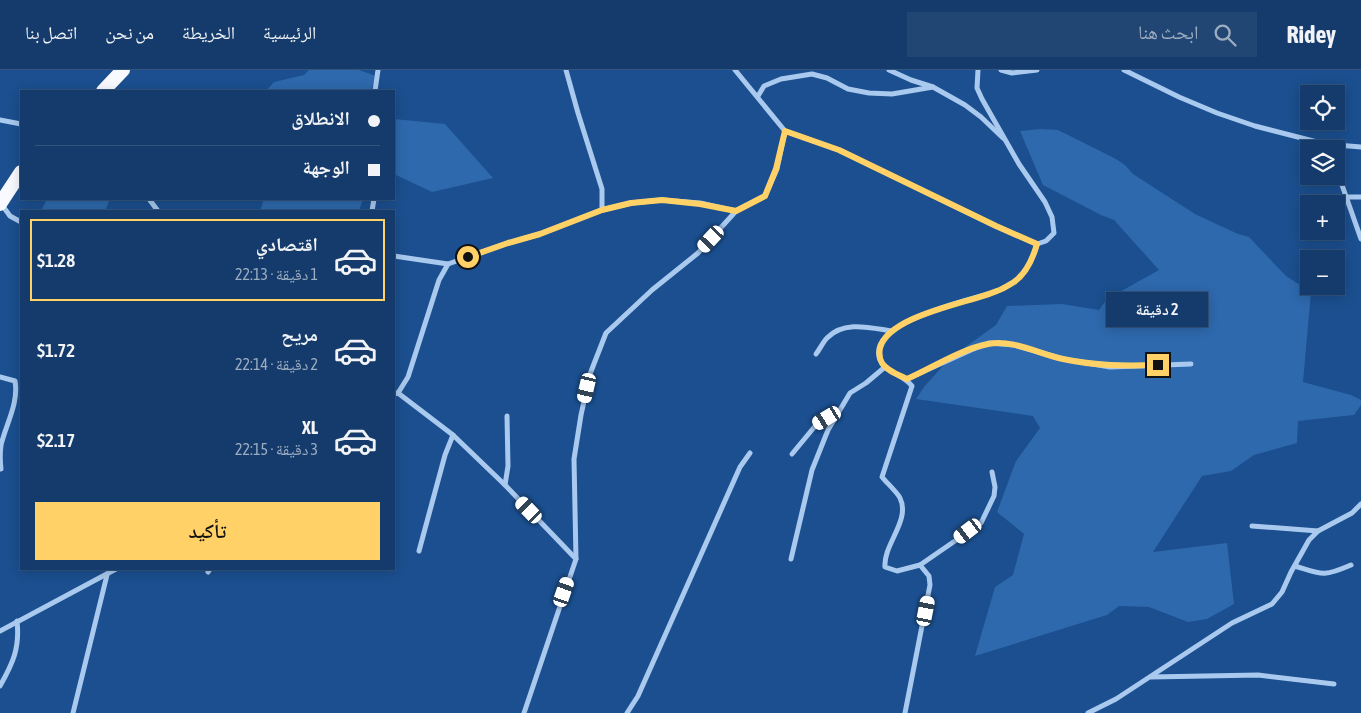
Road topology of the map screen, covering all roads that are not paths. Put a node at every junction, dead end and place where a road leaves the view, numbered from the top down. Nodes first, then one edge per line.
1 (123, 70) edge
2 (378, 70) edge
3 (566, 70) edge
4 (735, 70) edge
5 (889, 70) edge
6 (978, 70) edge
7 (1001, 70) edge
8 (1036, 70) edge
9 (1124, 70) edge
10 (933, 86) junction
11 (103, 90) edge
12 (375, 90) edge
13 (758, 96) junction
14 (0, 120) edge
15 (20, 124) edge
16 (785, 131) junction
17 (1305, 140) edge
18 (1007, 142) junction
19 (1345, 147) edge
20 (1361, 147) edge
21 (20, 173) edge
22 (1342, 185) edge
23 (1347, 197) junction
24 (1361, 197) edge
25 (149, 200) edge
26 (0, 203) edge
27 (157, 210) edge
28 (602, 210) junction
29 (736, 211) junction
30 (20, 221) edge
31 (1361, 239) edge
32 (1037, 244) junction
33 (395, 256) edge
34 (448, 264) junction
35 (892, 331) junction
36 (816, 354) dead end
37 (1191, 364) dead end
38 (885, 367) junction
39 (0, 377) edge
40 (907, 379) junction
41 (396, 393) edge
42 (838, 412) junction
43 (507, 416) dead end
44 (453, 435) junction
45 (750, 453) dead end
46 (792, 454) dead end
47 (0, 469) edge
48 (992, 472) dead end
49 (505, 485) junction
50 (1361, 504) edge
51 (1252, 526) dead end
52 (1318, 531) junction
53 (419, 551) dead end
54 (576, 559) junction
55 (791, 559) dead end
56 (920, 565) junction
57 (1351, 565) dead end
58 (1295, 566) junction
59 (114, 570) edge
60 (107, 575) junction
61 (17, 621) junction
62 (0, 630) edge
63 (1150, 677) junction
64 (1334, 684) dead end
65 (0, 686) edge
66 (72, 713) edge
67 (524, 713) edge
68 (627, 713) edge
69 (905, 713) edge
70 (1088, 713) edge

1 - 11 highway
2 - 12 street
3 - 28 street
4 - 13 street
5 - 10 street
6 - 18 street
7 - 8 street
9 - 17 street
10 - 13 street
10 - 18 street
13 - 16 street
14 - 15 street
16 - 29 street
16 - 32 street
18 - 32 street
19 - 20 street
21 - 26 highway
22 - 23 street
23 - 24 street
23 - 31 street
25 - 27 street
26 - 30 street
28 - 29 street
28 - 34 street
29 - 54 street
32 - 35 street
33 - 34 street
34 - 41 street
35 - 36 street
35 - 38 street
37 - 40 street
38 - 40 street
38 - 42 street
39 - 47 street
40 - 56 street
41 - 44 street
42 - 46 street
42 - 55 street
43 - 49 street
44 - 49 street
44 - 53 street
45 - 68 street
48 - 56 street
49 - 54 street
50 - 52 street
51 - 52 street
52 - 58 street
54 - 67 street
56 - 69 street
57 - 58 street
58 - 63 street
59 - 60 street
60 - 61 street
60 - 66 street
61 - 62 street
61 - 65 street
63 - 64 street
63 - 70 street

